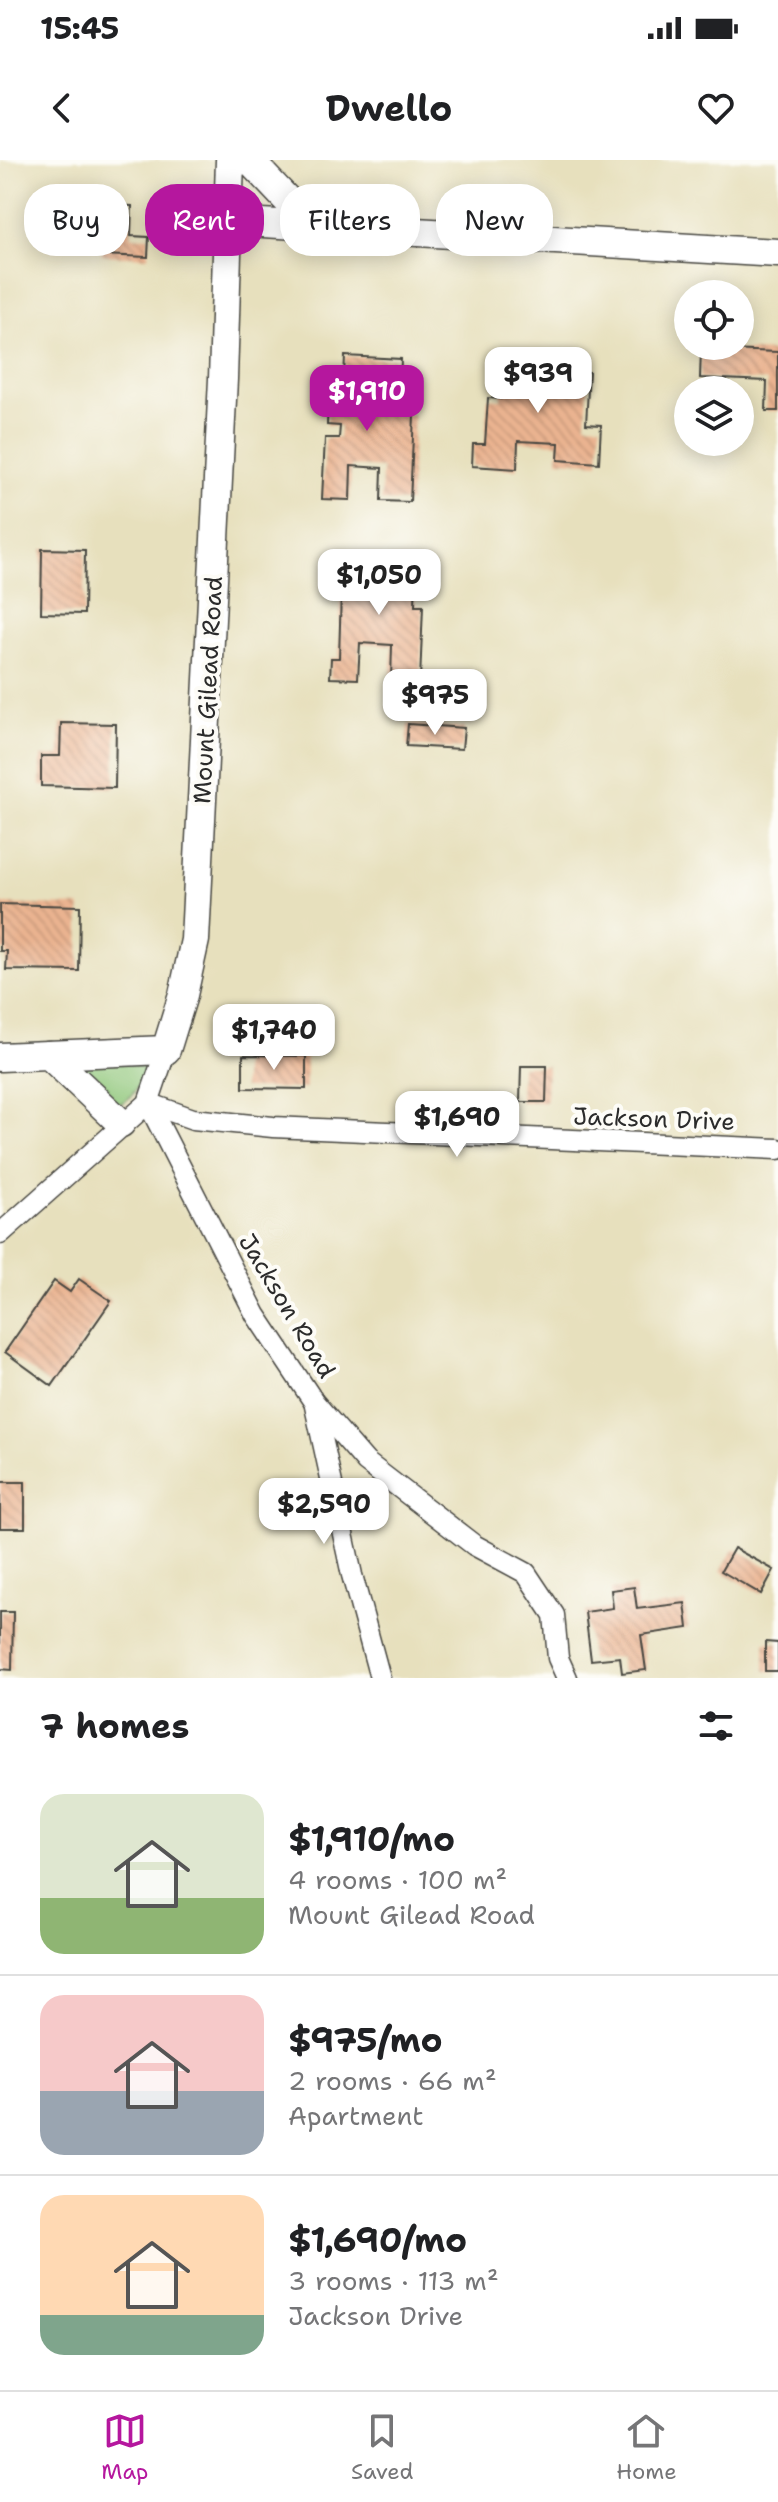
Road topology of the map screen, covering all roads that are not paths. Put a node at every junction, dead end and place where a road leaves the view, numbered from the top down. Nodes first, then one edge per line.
1 (230, 160) edge
2 (249, 160) edge
3 (230, 184) edge
4 (280, 193) edge
5 (420, 231) edge
6 (778, 253) edge
7 (227, 256) edge
8 (166, 1050) junction
9 (49, 1055) junction
10 (0, 1057) edge
11 (148, 1103) junction
12 (121, 1123) junction
13 (778, 1149) edge
14 (0, 1234) edge
15 (314, 1402) junction
16 (380, 1678) edge
17 (567, 1678) edge

1 - 3 street, Mount Gilead Road
2 - 4 street
5 - 6 street
7 - 8 street, Mount Gilead Road
8 - 9 street
8 - 11 street
9 - 10 street
9 - 12 street
11 - 12 street
11 - 13 street, Jackson Drive
11 - 15 street, Jackson Road
12 - 14 street
15 - 16 street
15 - 17 street, Jackson Road

